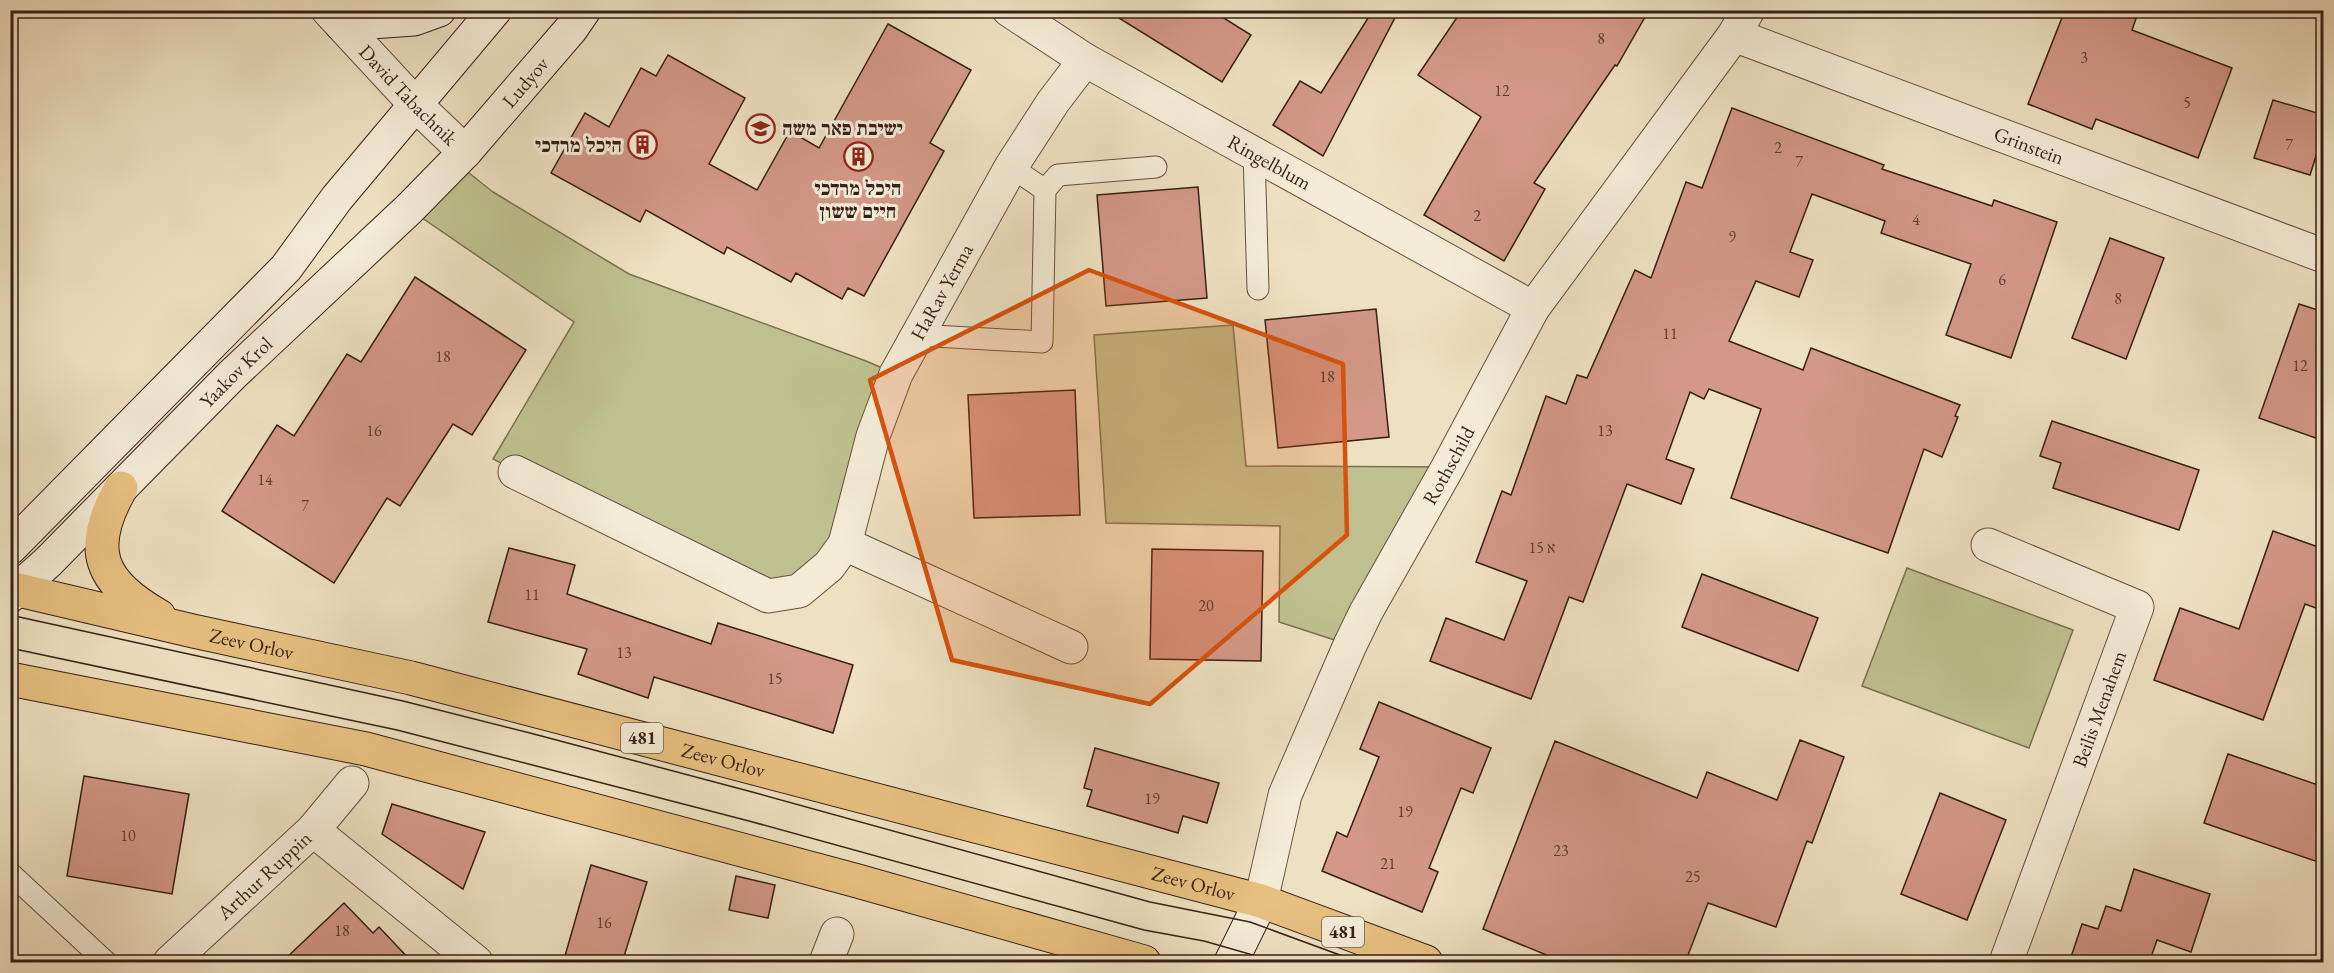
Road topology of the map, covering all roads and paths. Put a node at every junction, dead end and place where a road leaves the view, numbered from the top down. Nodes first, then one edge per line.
1 (440, 10) edge
2 (495, 10) edge
3 (584, 10) edge
4 (1009, 10) edge
5 (334, 17) edge
6 (1741, 23) edge
7 (1085, 60) junction
8 (416, 105) junction
9 (465, 152) junction
10 (1254, 153) junction
11 (1011, 167) junction
12 (1156, 167) dead end
13 (1045, 190) junction
14 (2324, 256) edge
15 (1258, 289) dead end
16 (1533, 308) junction
17 (916, 335) junction
18 (516, 472) dead end
19 (121, 488) junction
20 (845, 544) junction
21 (1988, 544) dead end
22 (10, 548) edge
23 (14, 591) edge
24 (193, 631) junction
25 (1071, 647) dead end
26 (10, 679) edge
27 (351, 783) dead end
28 (313, 830) junction
29 (10, 873) edge
30 (1261, 901) junction
31 (106, 963) edge
32 (170, 963) edge
33 (476, 963) edge
34 (1144, 963) edge
35 (1231, 963) edge
36 (1426, 963) edge
37 (2006, 963) edge

1 - 5 street
2 - 8 street
3 - 9 street, Ludyov
4 - 7 street, Ringelblum
5 - 8 street, David Tabachnik
6 - 14 street, Grinstein
6 - 16 street, Rothschild
7 - 10 street, Ringelblum
7 - 11 street, HaRav Yerma
8 - 9 street, David Tabachnik
8 - 22 street, Yaakov Krol
9 - 19 street, Yaakov Krol
10 - 15 lane
10 - 16 street, Ringelblum
11 - 13 lane
11 - 17 street, HaRav Yerma
12 - 13 lane
13 - 17 lane
16 - 30 street, Rothschild
17 - 20 street, HaRav Yerma
18 - 20 street, HaRav Yerma
19 - 23 street, Yaakov Krol
19 - 24 main road
20 - 25 street
21 - 37 street, Beilis Menahem
23 - 24 main road, Zeev Orlov / 481
24 - 30 main road, Zeev Orlov / 481
26 - 34 main road
27 - 28 street, Arthur Ruppin
28 - 32 street, Arthur Ruppin
28 - 33 street
29 - 31 lane
30 - 35 street, Rothschild
30 - 36 main road, Zeev Orlov / 481

